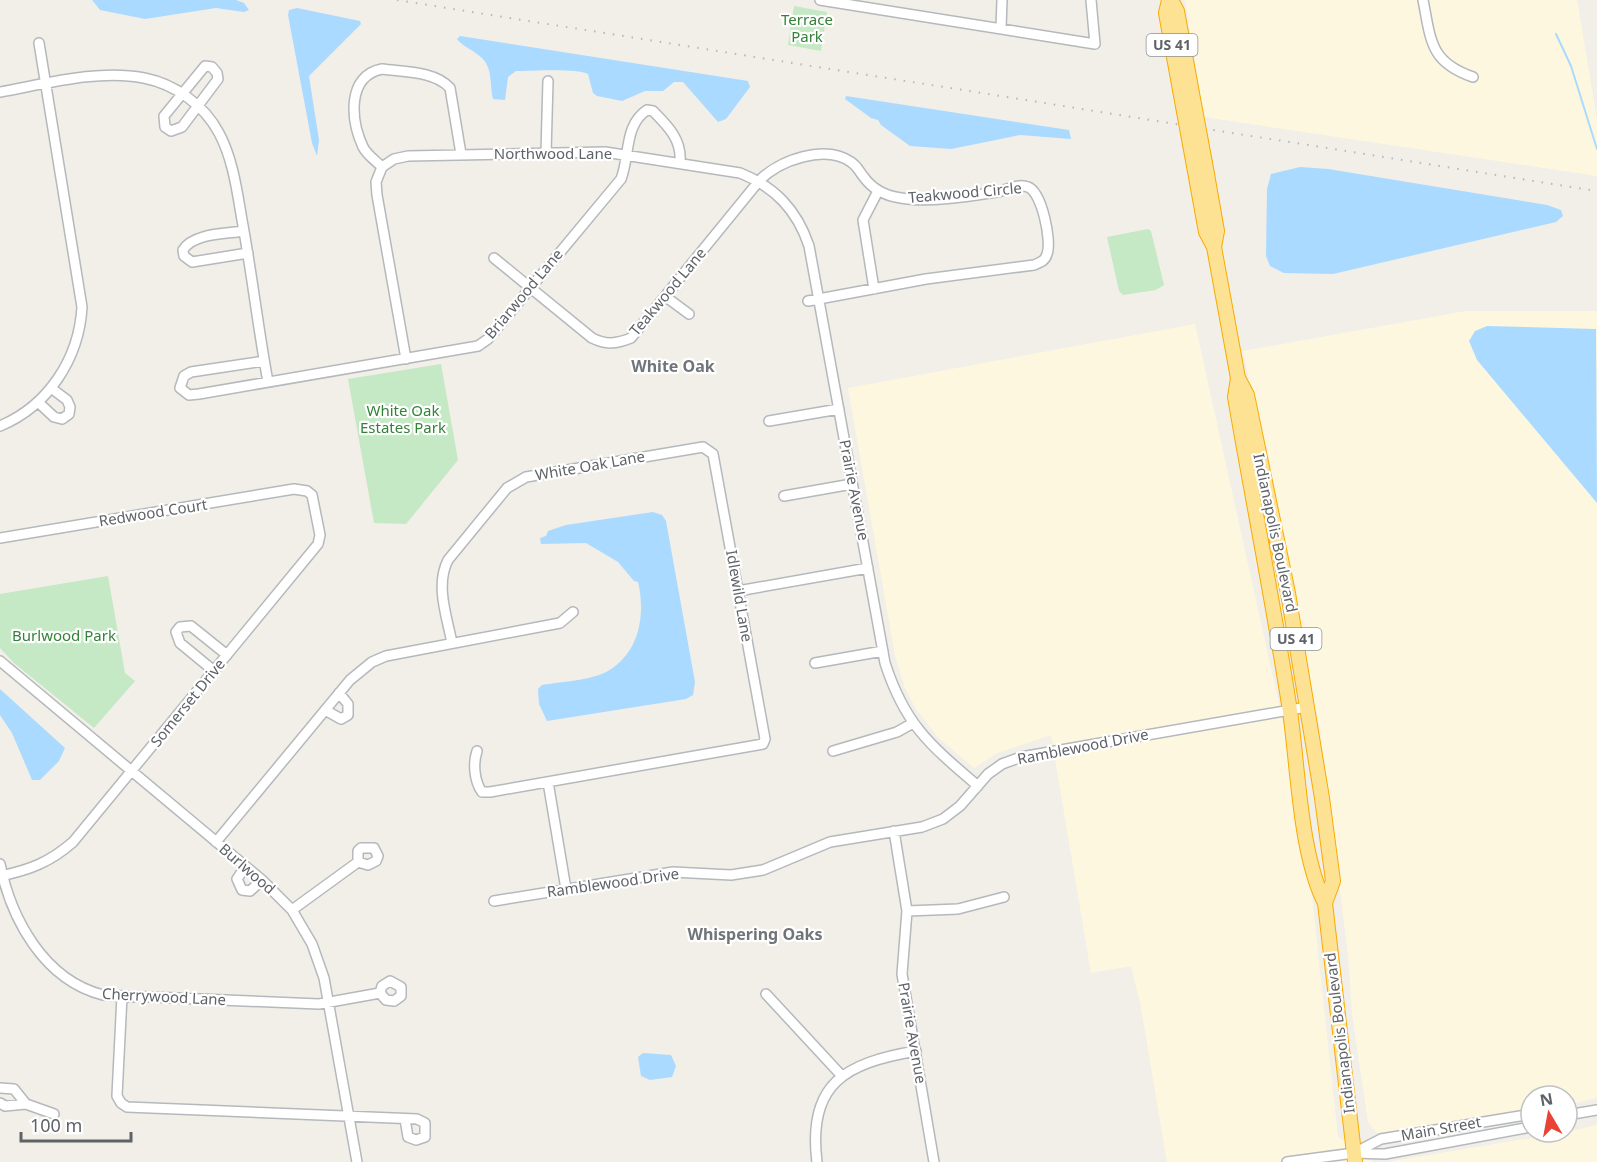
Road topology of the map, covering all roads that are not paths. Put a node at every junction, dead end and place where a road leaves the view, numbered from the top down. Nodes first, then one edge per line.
1 (820, 0) edge
2 (1002, 0) edge
3 (1091, 0) edge
4 (1170, 0) edge
5 (1423, 0) edge
6 (839, 2) edge
7 (1001, 28) junction
8 (39, 43) dead end
9 (1473, 77) dead end
10 (548, 81) dead end
11 (45, 84) junction
12 (0, 92) edge
13 (181, 93) junction
14 (199, 106) junction
15 (546, 153) junction
16 (461, 154) junction
17 (626, 155) junction
18 (680, 162) junction
19 (382, 167) junction
20 (759, 181) junction
21 (878, 191) junction
22 (244, 231) junction
23 (248, 253) junction
24 (494, 258) dead end
25 (530, 287) junction
26 (874, 289) junction
27 (666, 297) junction
28 (819, 299) junction
29 (808, 301) dead end
30 (689, 314) dead end
31 (406, 359) junction
32 (264, 361) junction
33 (1238, 378) junction
34 (268, 382) junction
35 (51, 388) junction
36 (39, 403) junction
37 (838, 409) junction
38 (770, 421) dead end
39 (0, 426) edge
40 (709, 449) joint
41 (852, 484) junction
42 (307, 491) joint
43 (784, 496) dead end
44 (0, 538) edge
45 (868, 568) junction
46 (738, 591) junction
47 (573, 612) dead end
48 (452, 643) junction
49 (883, 651) junction
50 (227, 655) junction
51 (0, 661) edge
52 (816, 663) dead end
53 (214, 671) junction
54 (339, 693) junction
55 (1307, 707) junction
56 (325, 710) junction
57 (1290, 710) junction
58 (913, 723) junction
59 (477, 751) dead end
60 (832, 751) dead end
61 (131, 773) junction
62 (548, 782) junction
63 (978, 786) junction
64 (894, 831) junction
65 (216, 842) junction
66 (358, 862) dead end
67 (0, 864) edge
68 (245, 867) junction
69 (1, 876) edge
70 (262, 880) junction
71 (567, 889) junction
72 (1004, 897) dead end
73 (494, 901) dead end
74 (1325, 903) junction
75 (292, 910) junction
76 (907, 910) junction
77 (380, 993) dead end
78 (766, 994) dead end
79 (122, 996) junction
80 (328, 1003) junction
81 (916, 1050) junction
82 (841, 1075) junction
83 (0, 1088) edge
84 (0, 1103) edge
85 (26, 1104) junction
86 (1597, 1110) edge
87 (1579, 1113) edge
88 (54, 1114) dead end
89 (1519, 1116) edge
90 (349, 1117) junction
91 (405, 1119) dead end
92 (1519, 1129) edge
93 (1354, 1157) edge
94 (357, 1162) edge
95 (817, 1162) edge
96 (934, 1162) edge
97 (1287, 1162) edge

1 - 6 street
2 - 7 street
3 - 7 street
4 - 33 highway, Indianapolis Boulevard / US 41, bridge
5 - 9 street
6 - 7 street
8 - 11 street
10 - 15 street
11 - 12 street
11 - 13 street
11 - 35 street
13 - 14 street
13 - 14 street
13 - 14 street
14 - 22 street
15 - 16 street, Northwood Lane
15 - 17 street, Northwood Lane
16 - 19 street, Northwood Lane
16 - 19 street
17 - 18 street, Northwood Lane
17 - 18 street, Briarwood Lane
17 - 25 street, Briarwood Lane
18 - 20 street, Northwood Lane
19 - 31 street
20 - 21 street
20 - 27 street, Teakwood Lane
20 - 28 street, Prairie Avenue
21 - 26 street
21 - 26 street, Teakwood Circle
22 - 23 street
22 - 23 street
23 - 32 street
24 - 25 street
25 - 27 street, Teakwood Lane
25 - 31 street, Briarwood Lane
26 - 28 street, Teakwood Circle
27 - 30 street
28 - 29 street, Teakwood Circle
28 - 37 street, Prairie Avenue
31 - 34 street, Briarwood Lane
32 - 34 street
32 - 34 street, Briarwood Lane
33 - 55 highway, Indianapolis Boulevard / US 41
33 - 57 highway, Indianapolis Boulevard / US 41
35 - 36 street
35 - 36 street
36 - 39 street
37 - 38 street
37 - 41 street, Prairie Avenue
40 - 46 street, Idlewild Lane
40 - 48 street, White Oak Lane
41 - 43 street
41 - 45 street, Prairie Avenue
42 - 44 street, Redwood Court
42 - 50 street, Somerset Drive
45 - 46 street
45 - 49 street, Prairie Avenue
46 - 62 street, Idlewild Lane
47 - 48 street
48 - 54 street
49 - 52 street
49 - 58 street, Prairie Avenue
50 - 53 street, Somerset Drive
50 - 53 street
51 - 61 street, Burlwood
53 - 61 street, Somerset Drive
54 - 56 street
54 - 56 street
55 - 57 street, Ramblewood Drive
55 - 74 highway, Indianapolis Boulevard / US 41
56 - 65 street
57 - 63 street, Ramblewood Drive
57 - 74 highway, Indianapolis Boulevard / US 41
58 - 60 street
58 - 63 street, Prairie Avenue
59 - 62 street
61 - 65 street, Burlwood
61 - 69 street, Somerset Drive
62 - 71 street
63 - 64 street, Ramblewood Drive
64 - 71 street, Ramblewood Drive
64 - 76 street, Prairie Avenue
65 - 68 street, Burlwood
66 - 75 street
67 - 69 street, Cherrywood Lane
68 - 70 street, Burlwood
68 - 70 street
69 - 79 street, Cherrywood Lane
70 - 75 street, Burlwood
71 - 73 street, Ramblewood Drive
72 - 76 street
74 - 93 highway, Indianapolis Boulevard / US 41
75 - 80 street, Burlwood
76 - 81 street, Prairie Avenue
77 - 80 street, Cherrywood Lane
78 - 82 street
79 - 80 street, Cherrywood Lane
79 - 90 street
80 - 90 street, Burlwood
81 - 82 street
81 - 96 street, Prairie Avenue
82 - 95 street
83 - 85 street
84 - 85 street
85 - 88 street
86 - 87 street
89 - 93 street, Main Street
90 - 91 street
90 - 94 street, Burlwood
92 - 93 street, Main Street
93 - 97 street, Main Street

